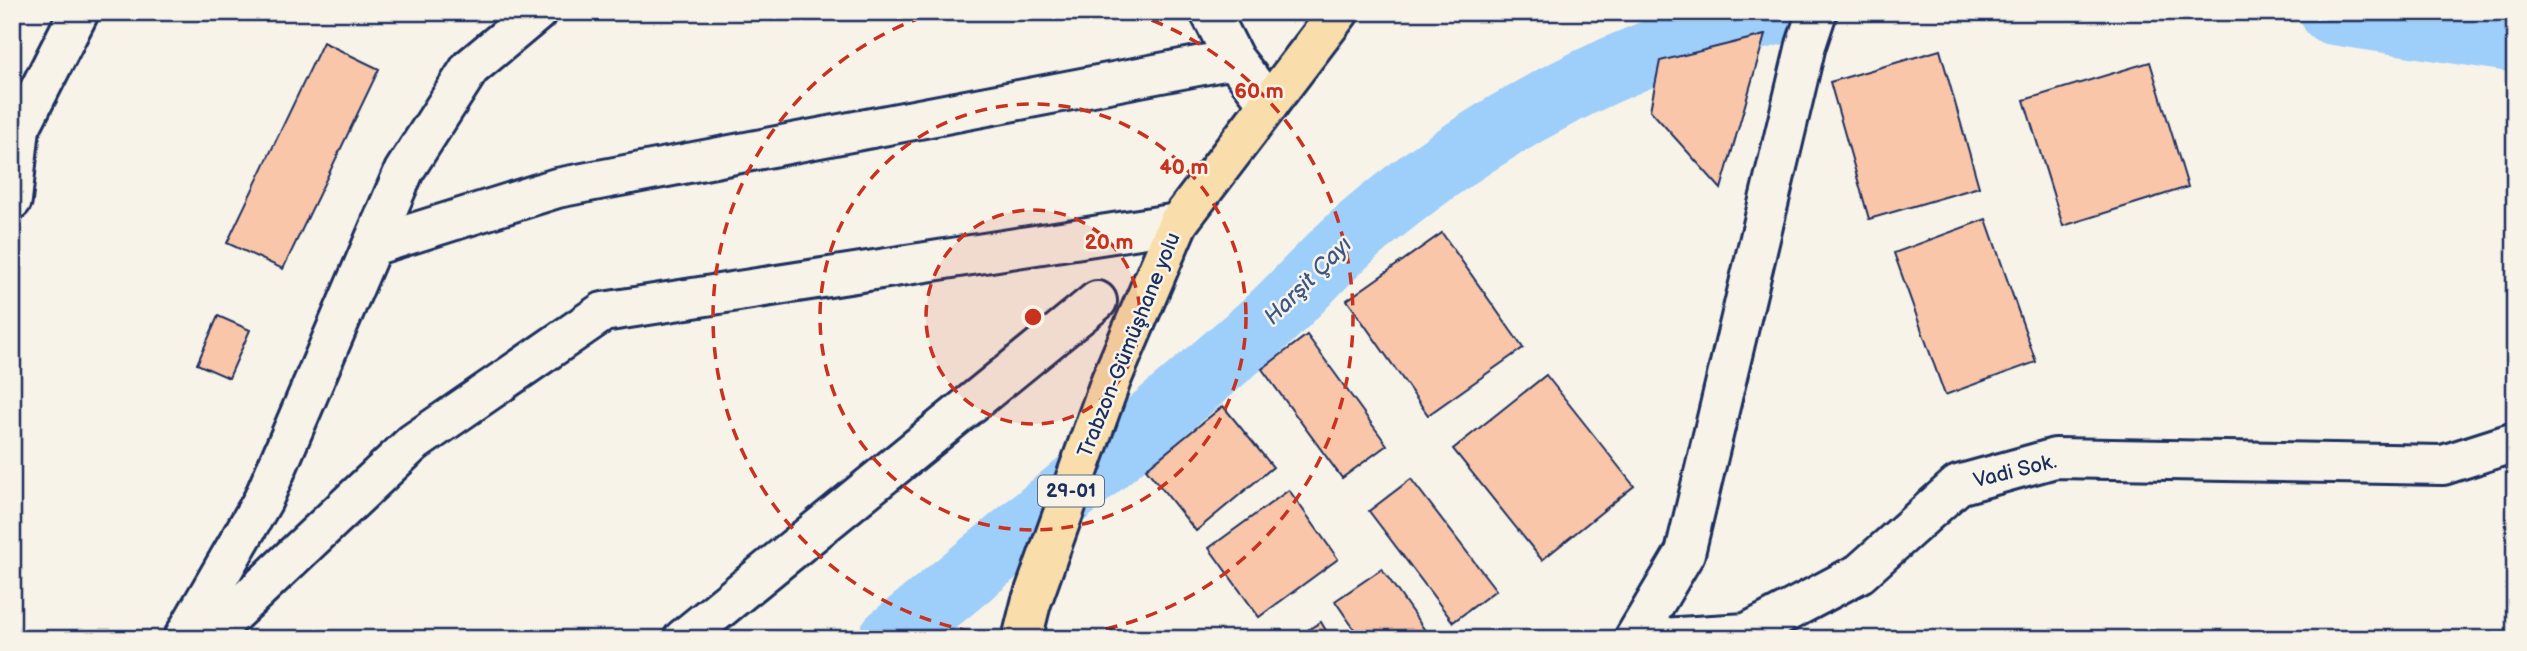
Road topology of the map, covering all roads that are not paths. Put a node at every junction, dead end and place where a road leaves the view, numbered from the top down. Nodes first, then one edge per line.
1 (79, 12) edge
2 (537, 12) edge
3 (1210, 12) edge
4 (1339, 12) edge
5 (1811, 29) edge
6 (1234, 59) junction
7 (1269, 104) junction
8 (12, 200) edge
9 (1178, 223) junction
10 (372, 246) junction
11 (1097, 301) dead end
12 (2515, 442) edge
13 (183, 639) edge
14 (206, 639) edge
15 (683, 639) edge
16 (1022, 639) edge
17 (1634, 639) edge
18 (1644, 639) edge

1 - 8 street
2 - 10 street
3 - 6 street
4 - 7 main road, Trabzon-Gümüşhane yolu / 29-01
5 - 17 street
6 - 7 street
6 - 10 street
7 - 9 main road, Trabzon-Gümüşhane yolu / 29-01
9 - 14 street
9 - 16 main road, Trabzon-Gümüşhane yolu / 29-01
10 - 13 street
11 - 15 street
12 - 18 street, Vadi Sok.

